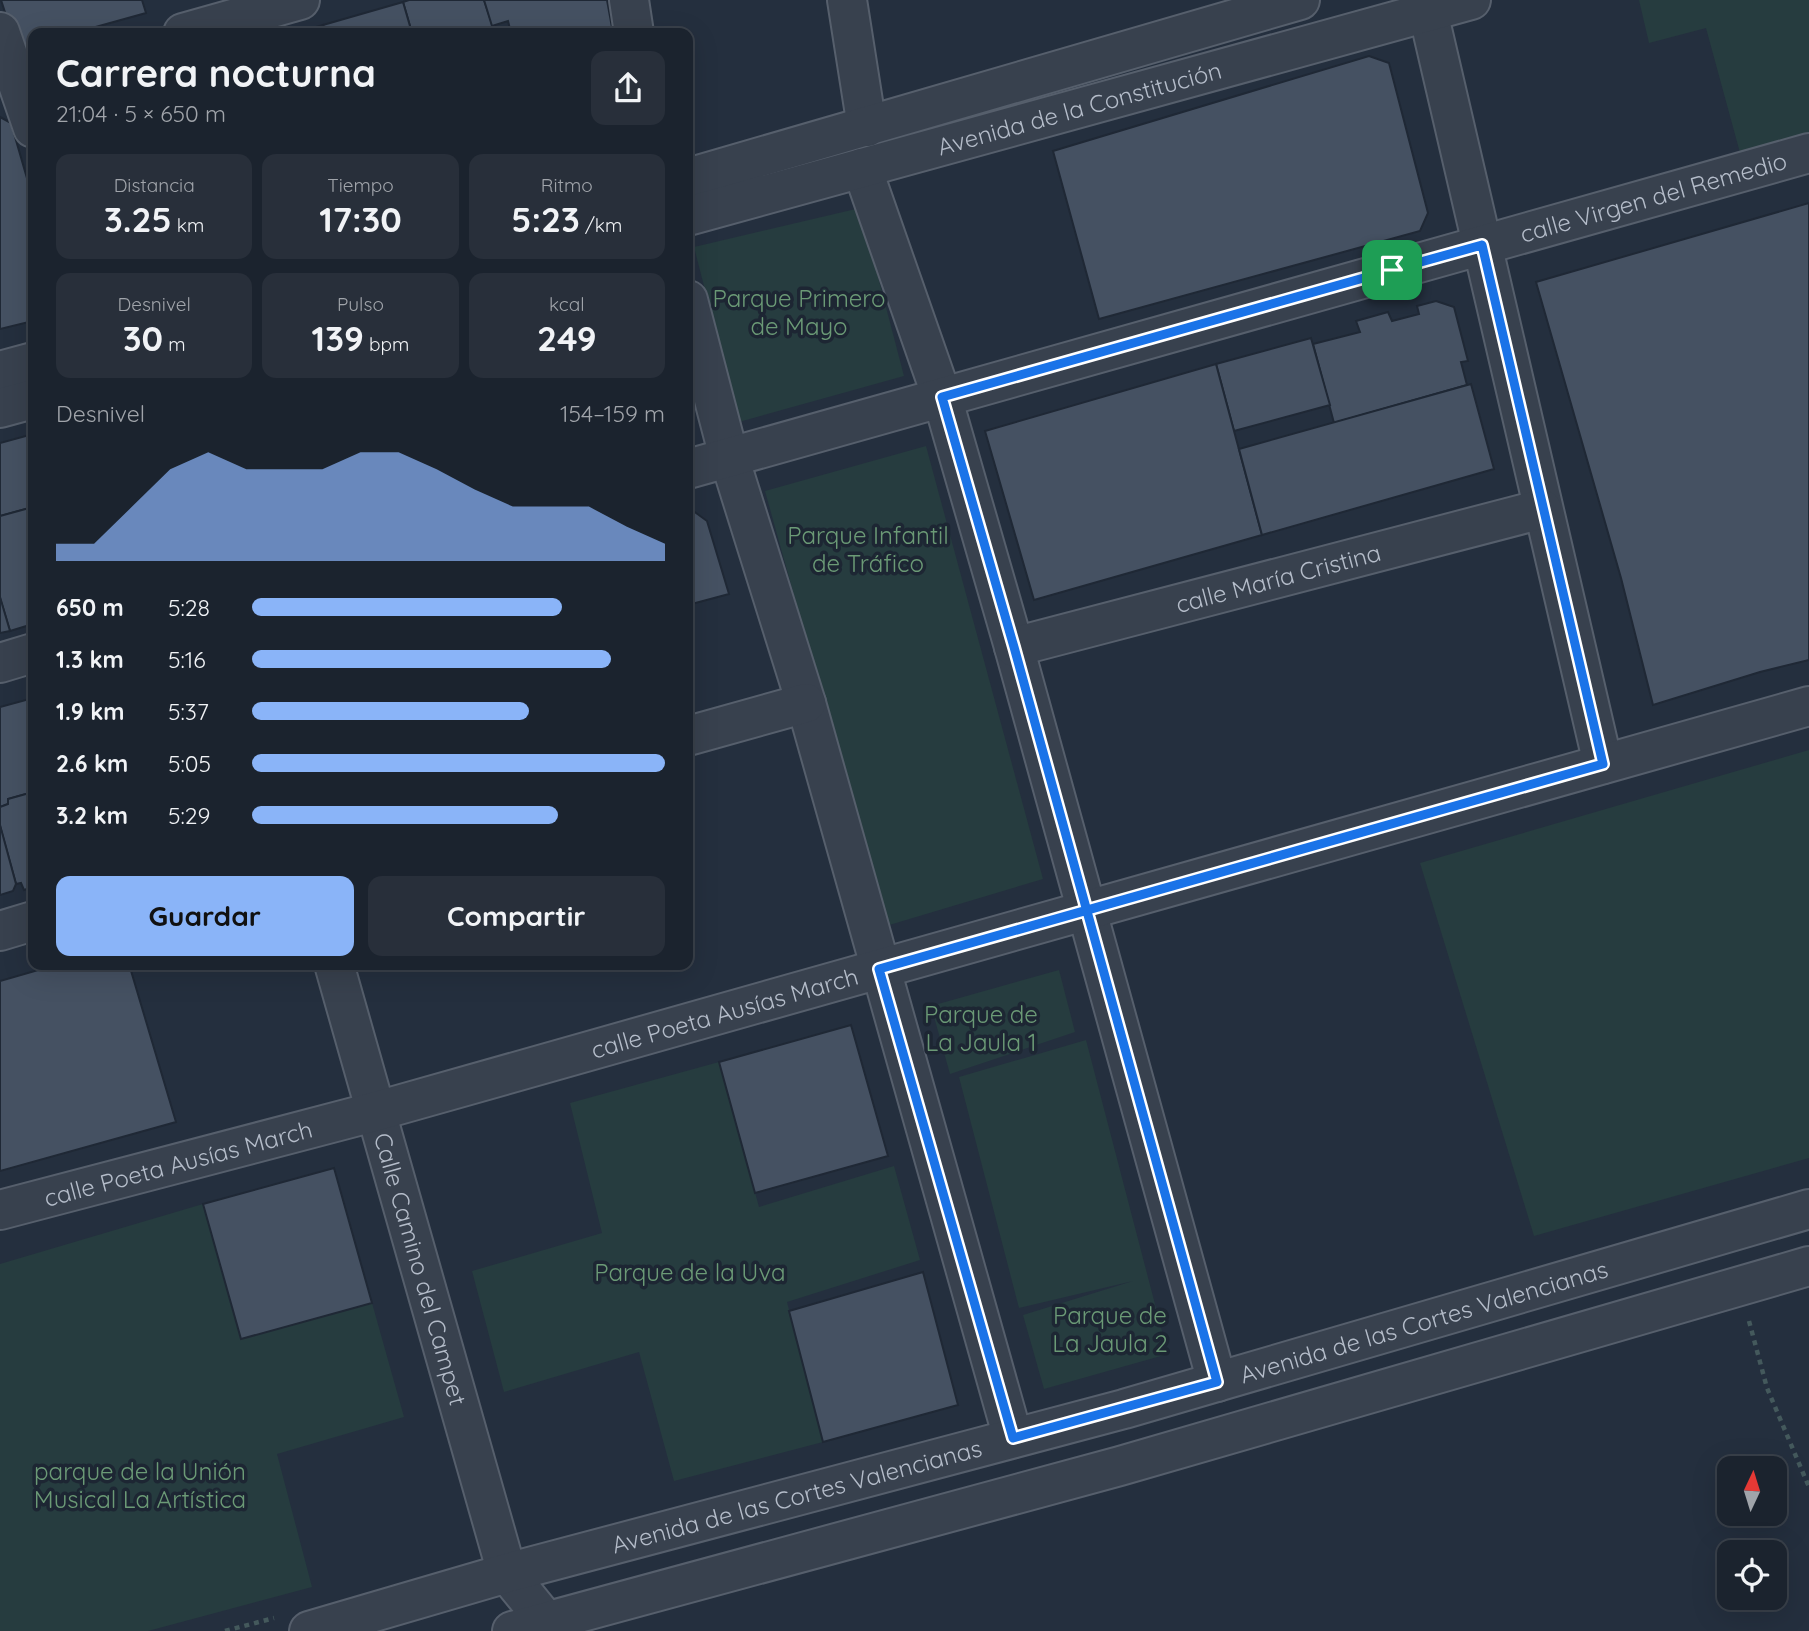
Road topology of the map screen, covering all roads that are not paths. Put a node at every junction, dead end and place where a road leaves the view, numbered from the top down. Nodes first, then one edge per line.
1 (300, 0) edge
2 (629, 0) edge
3 (847, 0) edge
4 (1300, 0) edge
5 (1471, 0) edge
6 (1428, 12) junction
7 (201, 28) edge
8 (633, 28) edge
9 (0, 32) edge
10 (17, 81) edge
11 (28, 113) edge
12 (867, 127) junction
13 (1809, 153) edge
14 (862, 168) junction
15 (693, 177) edge
16 (693, 215) edge
17 (1482, 245) junction
18 (693, 319) edge
19 (28, 363) edge
20 (0, 371) edge
21 (942, 397) junction
22 (28, 400) edge
23 (0, 408) edge
24 (729, 457) junction
25 (693, 468) edge
26 (1542, 509) junction
27 (1014, 647) junction
28 (28, 655) edge
29 (0, 663) edge
30 (806, 703) junction
31 (1809, 706) edge
32 (693, 735) edge
33 (1603, 764) junction
34 (1085, 910) junction
35 (28, 923) edge
36 (0, 931) edge
37 (879, 969) junction
38 (336, 970) edge
39 (377, 1111) junction
40 (1809, 1209) edge
41 (0, 1210) edge
42 (1809, 1266) edge
43 (1217, 1382) junction
44 (1013, 1438) junction
45 (506, 1573) junction
46 (536, 1628) edge
47 (309, 1631) edge

1 - 7 street
2 - 8 street
3 - 12 street
4 - 12 street, Avenida de la Constitución
5 - 6 street, Avenida de la Constitución
6 - 14 street, Avenida de la Constitución
6 - 17 street
9 - 10 street
10 - 11 street
12 - 15 street, Avenida de la Constitución
13 - 17 street, calle Virgen del Remedio
14 - 16 street, Avenida de la Constitución
14 - 21 street
17 - 21 street, calle Virgen del Remedio
17 - 26 street
18 - 24 street
19 - 20 street
21 - 24 street, calle Virgen del Remedio
21 - 27 street
22 - 23 street
24 - 25 street, calle Virgen del Remedio
24 - 30 street
26 - 27 street, calle María Cristina
26 - 33 street
27 - 34 street
28 - 29 street
30 - 32 street
30 - 37 street
31 - 33 street, calle Poeta Ausías March
33 - 34 street, calle Poeta Ausías March
34 - 37 street, calle Poeta Ausías March
34 - 43 street
35 - 36 street
37 - 39 street, calle Poeta Ausías March
37 - 44 street
38 - 39 street, Calle Camino del Campet
39 - 41 street, calle Poeta Ausías March
39 - 45 street, Calle Camino del Campet
40 - 43 street, Avenida de las Cortes Valencianas
42 - 46 street
43 - 44 street, Avenida de las Cortes Valencianas
44 - 45 street, Avenida de las Cortes Valencianas
45 - 46 street
45 - 47 street, Avenida de las Cortes Valencianas

